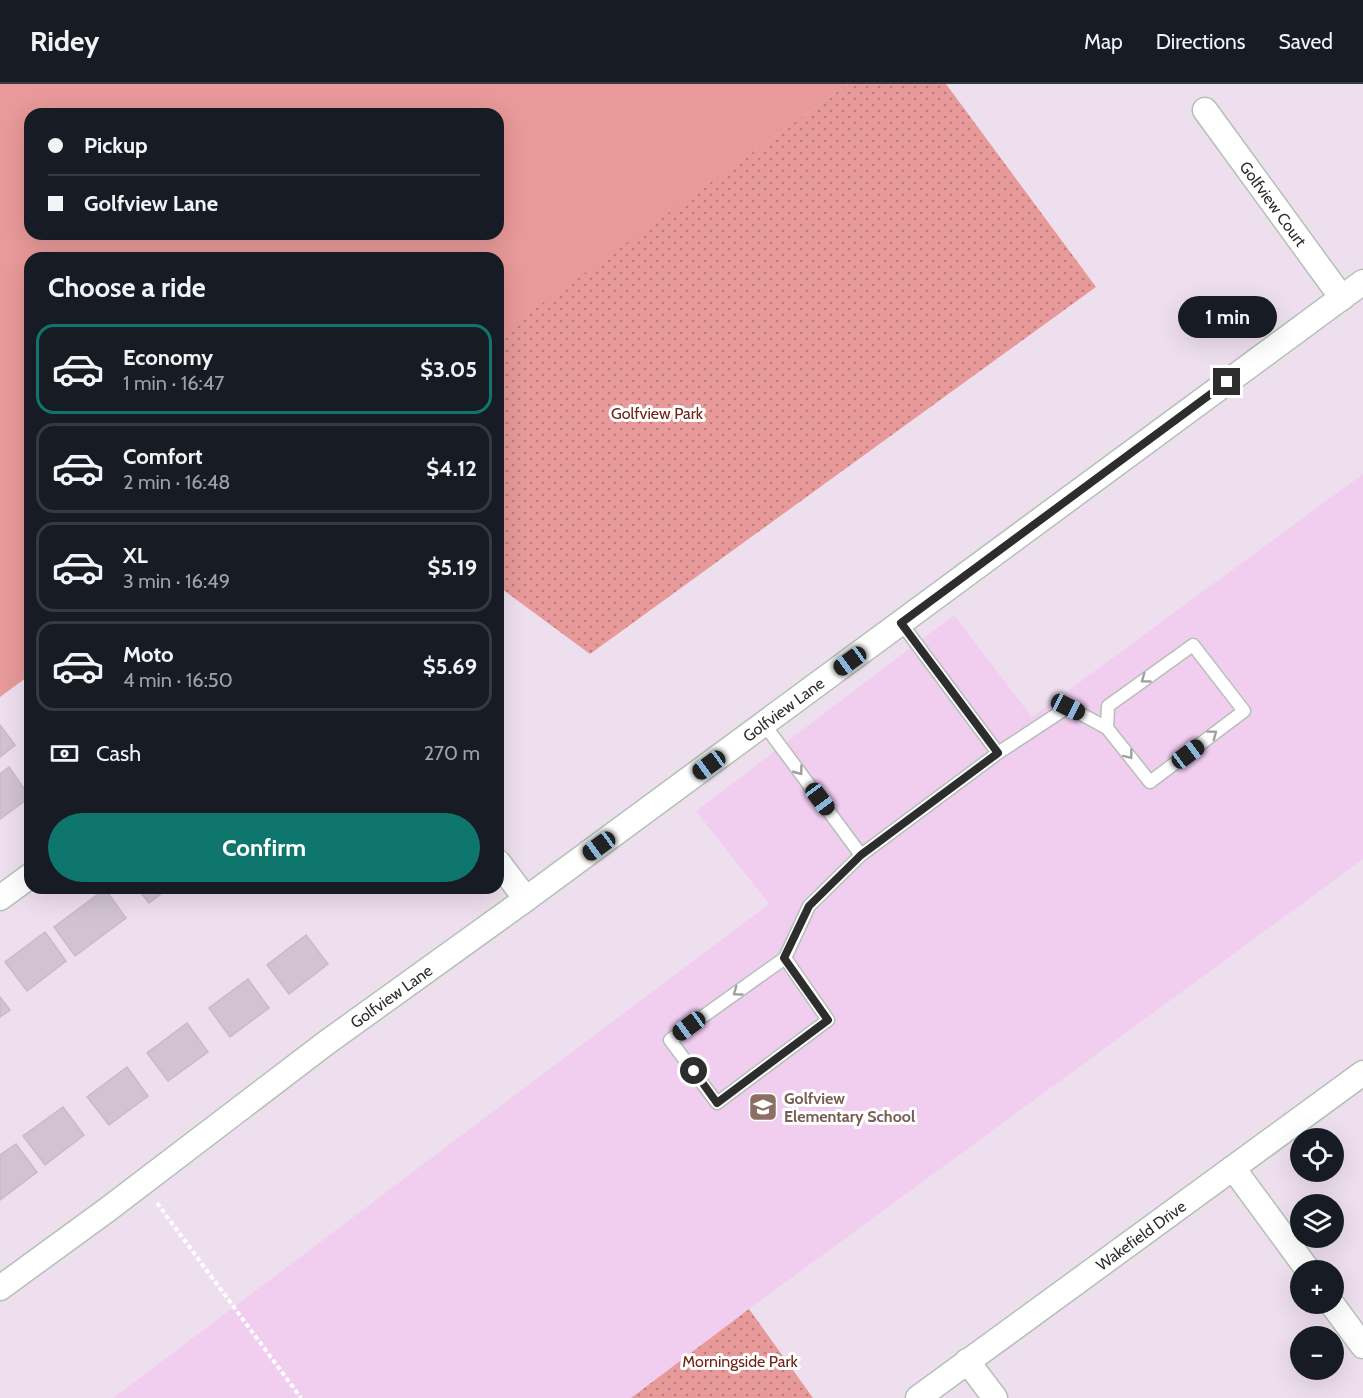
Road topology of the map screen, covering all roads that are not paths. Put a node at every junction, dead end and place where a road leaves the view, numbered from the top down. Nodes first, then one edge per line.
1 (1205, 110) dead end
2 (1363, 282) edge
3 (1342, 298) junction
4 (901, 623) junction
5 (764, 724) junction
6 (1107, 728) junction
7 (998, 753) junction
8 (861, 855) junction
9 (504, 870) edge
10 (24, 880) edge
11 (0, 898) edge
12 (526, 899) junction
13 (784, 958) junction
14 (1363, 1072) edge
15 (1233, 1168) junction
16 (1301, 1260) edge
17 (0, 1288) edge
18 (1339, 1314) edge
19 (1363, 1346) edge
20 (968, 1360) junction
21 (918, 1398) edge
22 (995, 1398) edge

1 - 3 street, Golfview Court
2 - 3 street, Golfview Lane
3 - 4 street, Golfview Lane
4 - 5 street, Golfview Lane
4 - 7 lane
5 -> 8 lane
5 - 12 street, Golfview Lane
6 -> 6 lane
6 - 7 lane
7 - 8 lane
8 - 13 lane
9 - 12 street
10 - 11 street
12 - 17 street, Golfview Lane
13 -> 13 lane
14 - 15 street, Wakefield Drive
15 - 16 street
15 - 20 street, Wakefield Drive
18 - 19 street
20 - 21 street, Wakefield Drive
20 - 22 street

